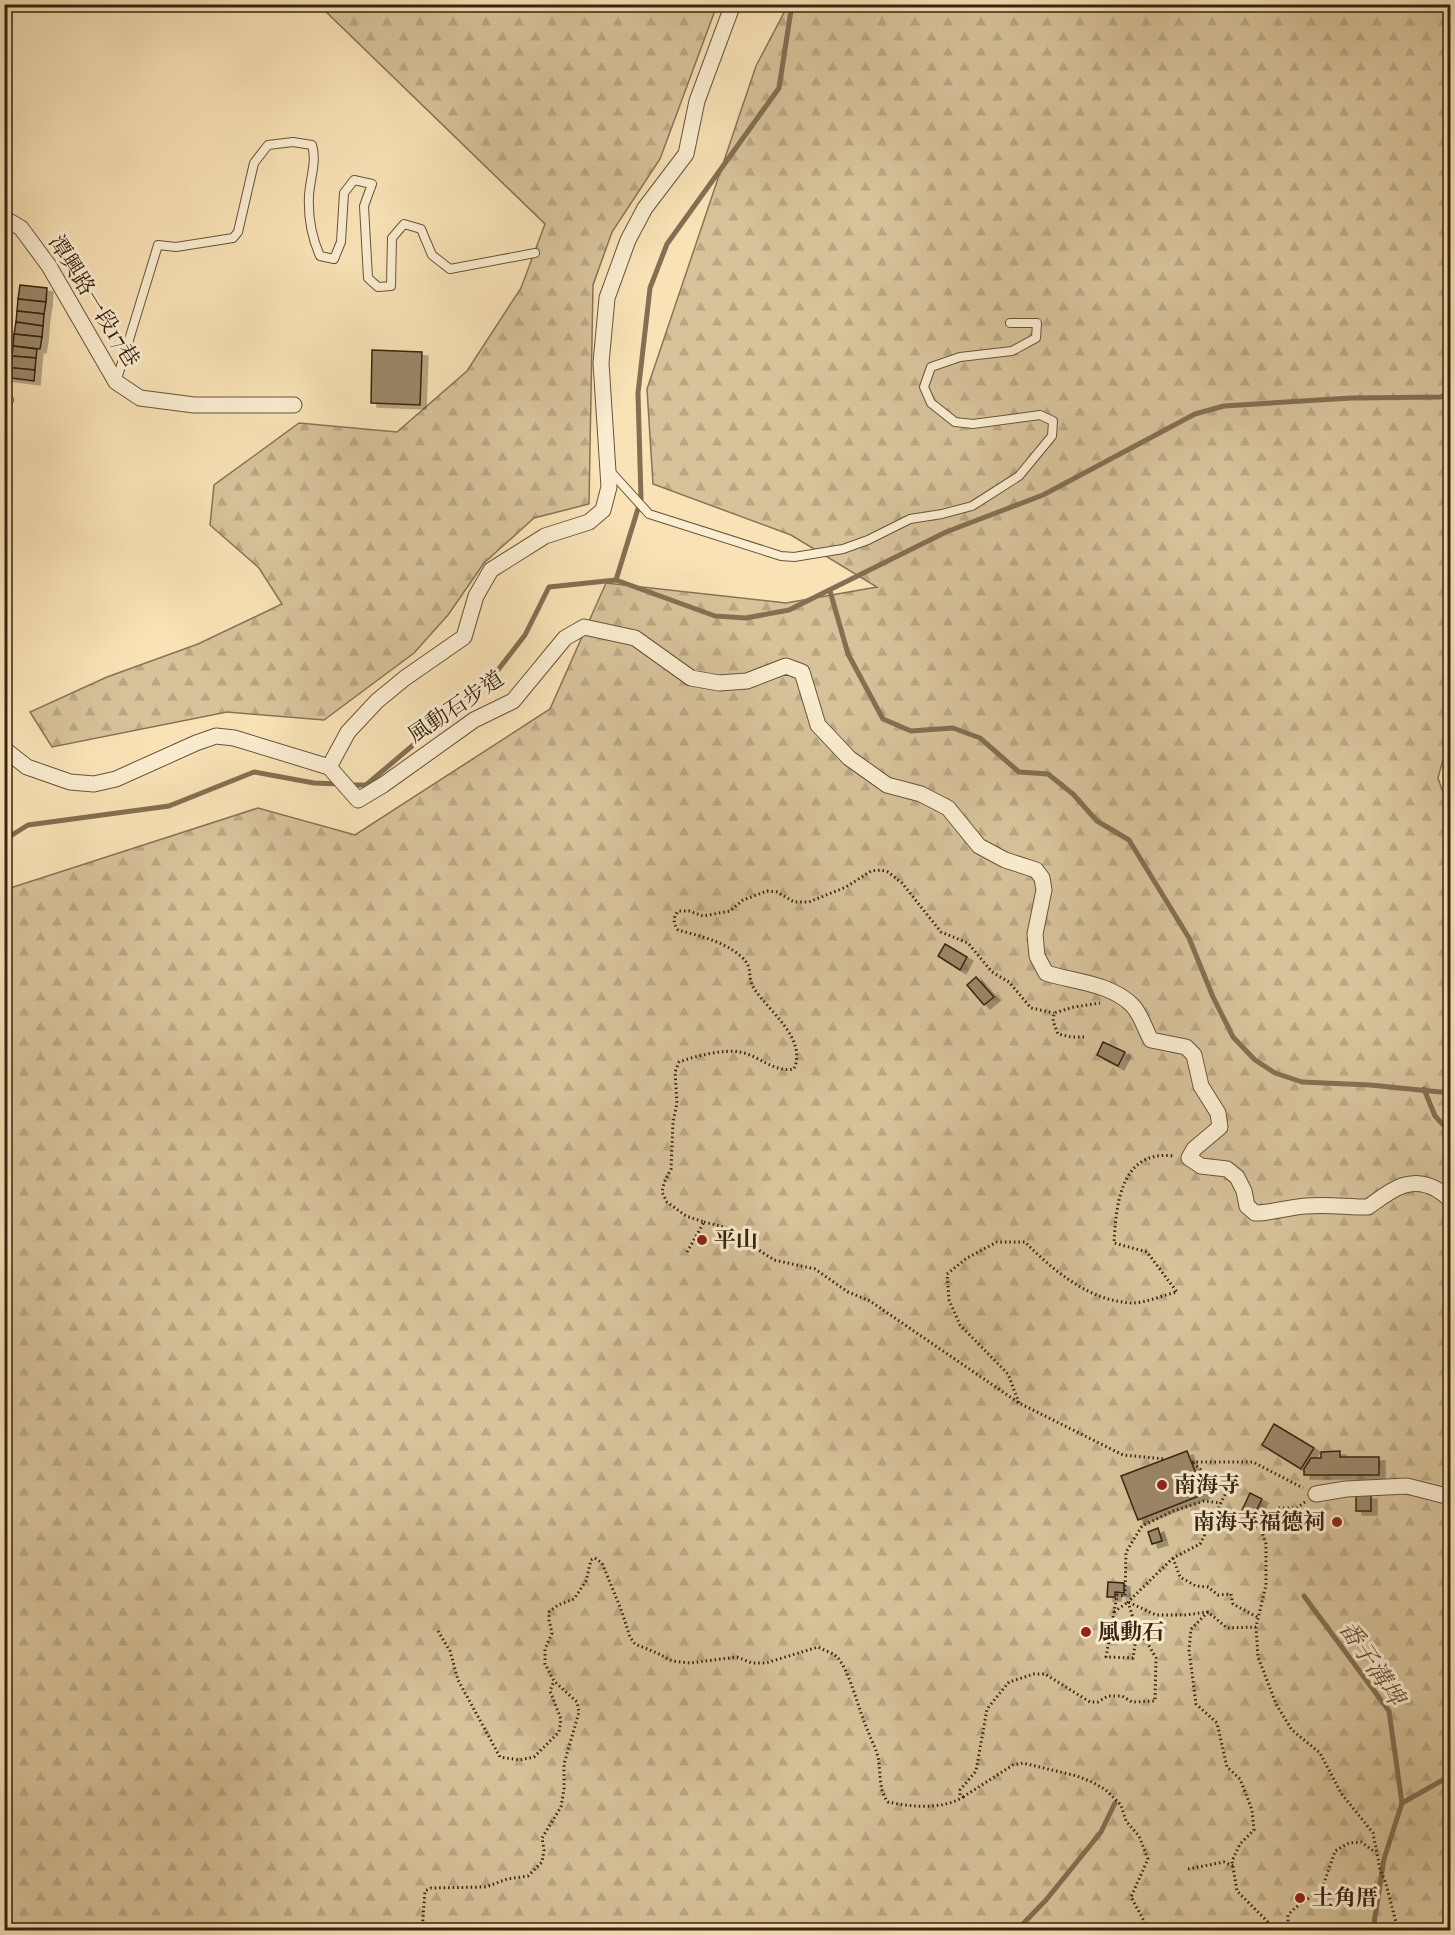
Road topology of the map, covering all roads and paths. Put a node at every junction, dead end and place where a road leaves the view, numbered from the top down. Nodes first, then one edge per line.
1 (733, 4) edge
2 (4, 218) edge
3 (535, 253) dead end
4 (1010, 323) dead end
5 (116, 382) junction
6 (294, 405) dead end
7 (608, 468) junction
8 (4, 749) edge
9 (329, 767) junction
10 (1126, 1000) junction
11 (1054, 1013) junction
12 (1084, 1037) dead end
13 (1188, 1158) junction
14 (1450, 1201) edge
15 (704, 1222) junction
16 (687, 1252) dead end
17 (1019, 1403) junction
18 (1165, 1459) dead end
19 (1232, 1481) dead end
20 (1215, 1482) dead end
21 (1316, 1494) junction
22 (1450, 1497) edge
23 (1221, 1503) junction
24 (1173, 1558) junction
25 (1128, 1602) junction
26 (1113, 1612) junction
27 (1208, 1612) junction
28 (1258, 1618) junction
29 (1256, 1627) junction
30 (438, 1631) dead end
31 (1137, 1631) junction
32 (554, 1681) junction
33 (963, 1797) junction
34 (1376, 1852) junction
35 (1233, 1866) junction
36 (1188, 1869) dead end
37 (422, 1930) edge
38 (1149, 1930) edge
39 (1276, 1930) edge
40 (1287, 1930) edge
41 (1398, 1930) edge

1 - 7 street
2 - 5 street, 潭興路一段17巷
3 - 5 lane
4 - 7 lane
5 - 6 street, 潭興路一段17巷
7 - 9 street
8 - 9 street
9 - 10 street, 風動石步道
10 - 11 path
10 - 13 street, 風動石步道
11 - 12 path
11 - 15 path
13 - 14 street
13 - 17 path
15 - 16 path
15 - 17 path
17 - 18 path
19 - 23 path
20 - 21 path
21 - 22 street
21 - 28 path
23 - 24 path
23 - 26 path
24 - 25 path
24 - 28 path
25 - 26 path
25 - 27 path
25 - 31 path
26 - 31 path
27 - 29 path
27 - 35 path
28 - 29 path
29 - 34 path
30 - 32 path
31 - 33 path
32 - 33 path
32 - 37 path
33 - 38 path
34 - 40 path
34 - 41 path
35 - 36 path
35 - 39 path

